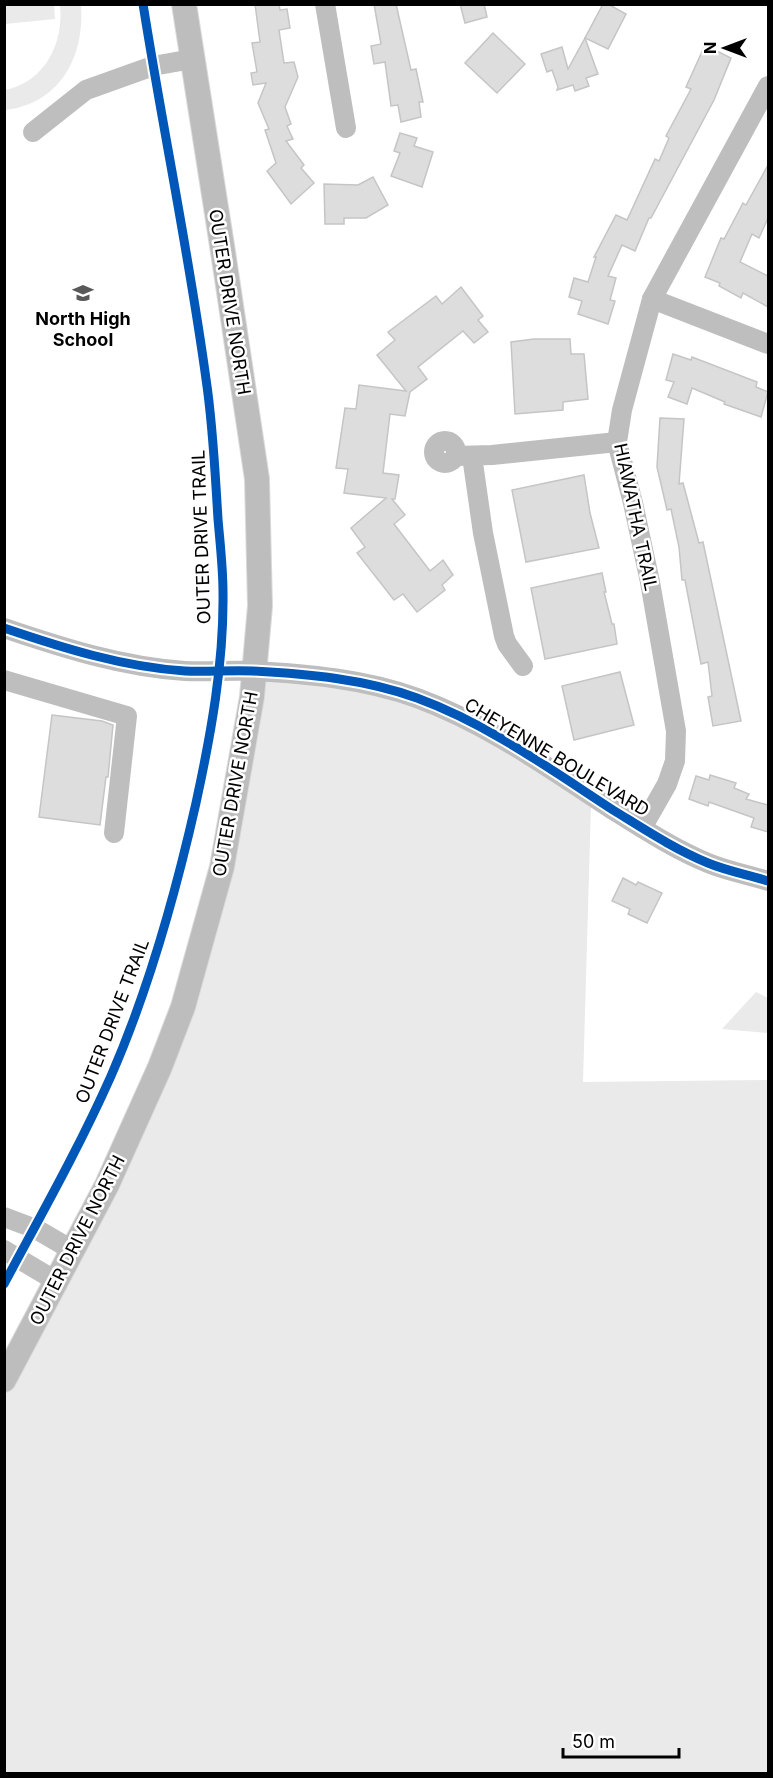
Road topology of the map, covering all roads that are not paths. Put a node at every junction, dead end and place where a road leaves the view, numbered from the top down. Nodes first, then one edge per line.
1 (184, 4) edge
2 (326, 4) edge
3 (192, 59) junction
4 (768, 86) edge
5 (346, 128) dead end
6 (33, 132) dead end
7 (652, 299) junction
8 (768, 344) edge
9 (617, 442) junction
10 (4, 628) edge
11 (524, 666) dead end
12 (254, 671) junction
13 (4, 680) edge
14 (642, 828) junction
15 (114, 833) dead end
16 (768, 881) edge
17 (4, 1217) edge
18 (4, 1250) edge
19 (72, 1250) junction
20 (56, 1281) junction
21 (4, 1380) edge

1 - 3 main road, OUTER DRIVE NORTH
2 - 5 street
3 - 6 street
3 - 12 main road, OUTER DRIVE NORTH
4 - 7 street, HIAWATHA TRAIL
7 - 8 street
7 - 9 street, HIAWATHA TRAIL
9 - 11 street
9 - 14 street, HIAWATHA TRAIL
10 - 12 street, CHEYENNE BOULEVARD
12 - 14 street, CHEYENNE BOULEVARD
12 - 19 main road, OUTER DRIVE NORTH
13 - 15 street
14 - 16 street, CHEYENNE BOULEVARD
17 - 19 street
18 - 20 street
19 - 20 main road, OUTER DRIVE NORTH
20 - 21 main road, OUTER DRIVE NORTH

